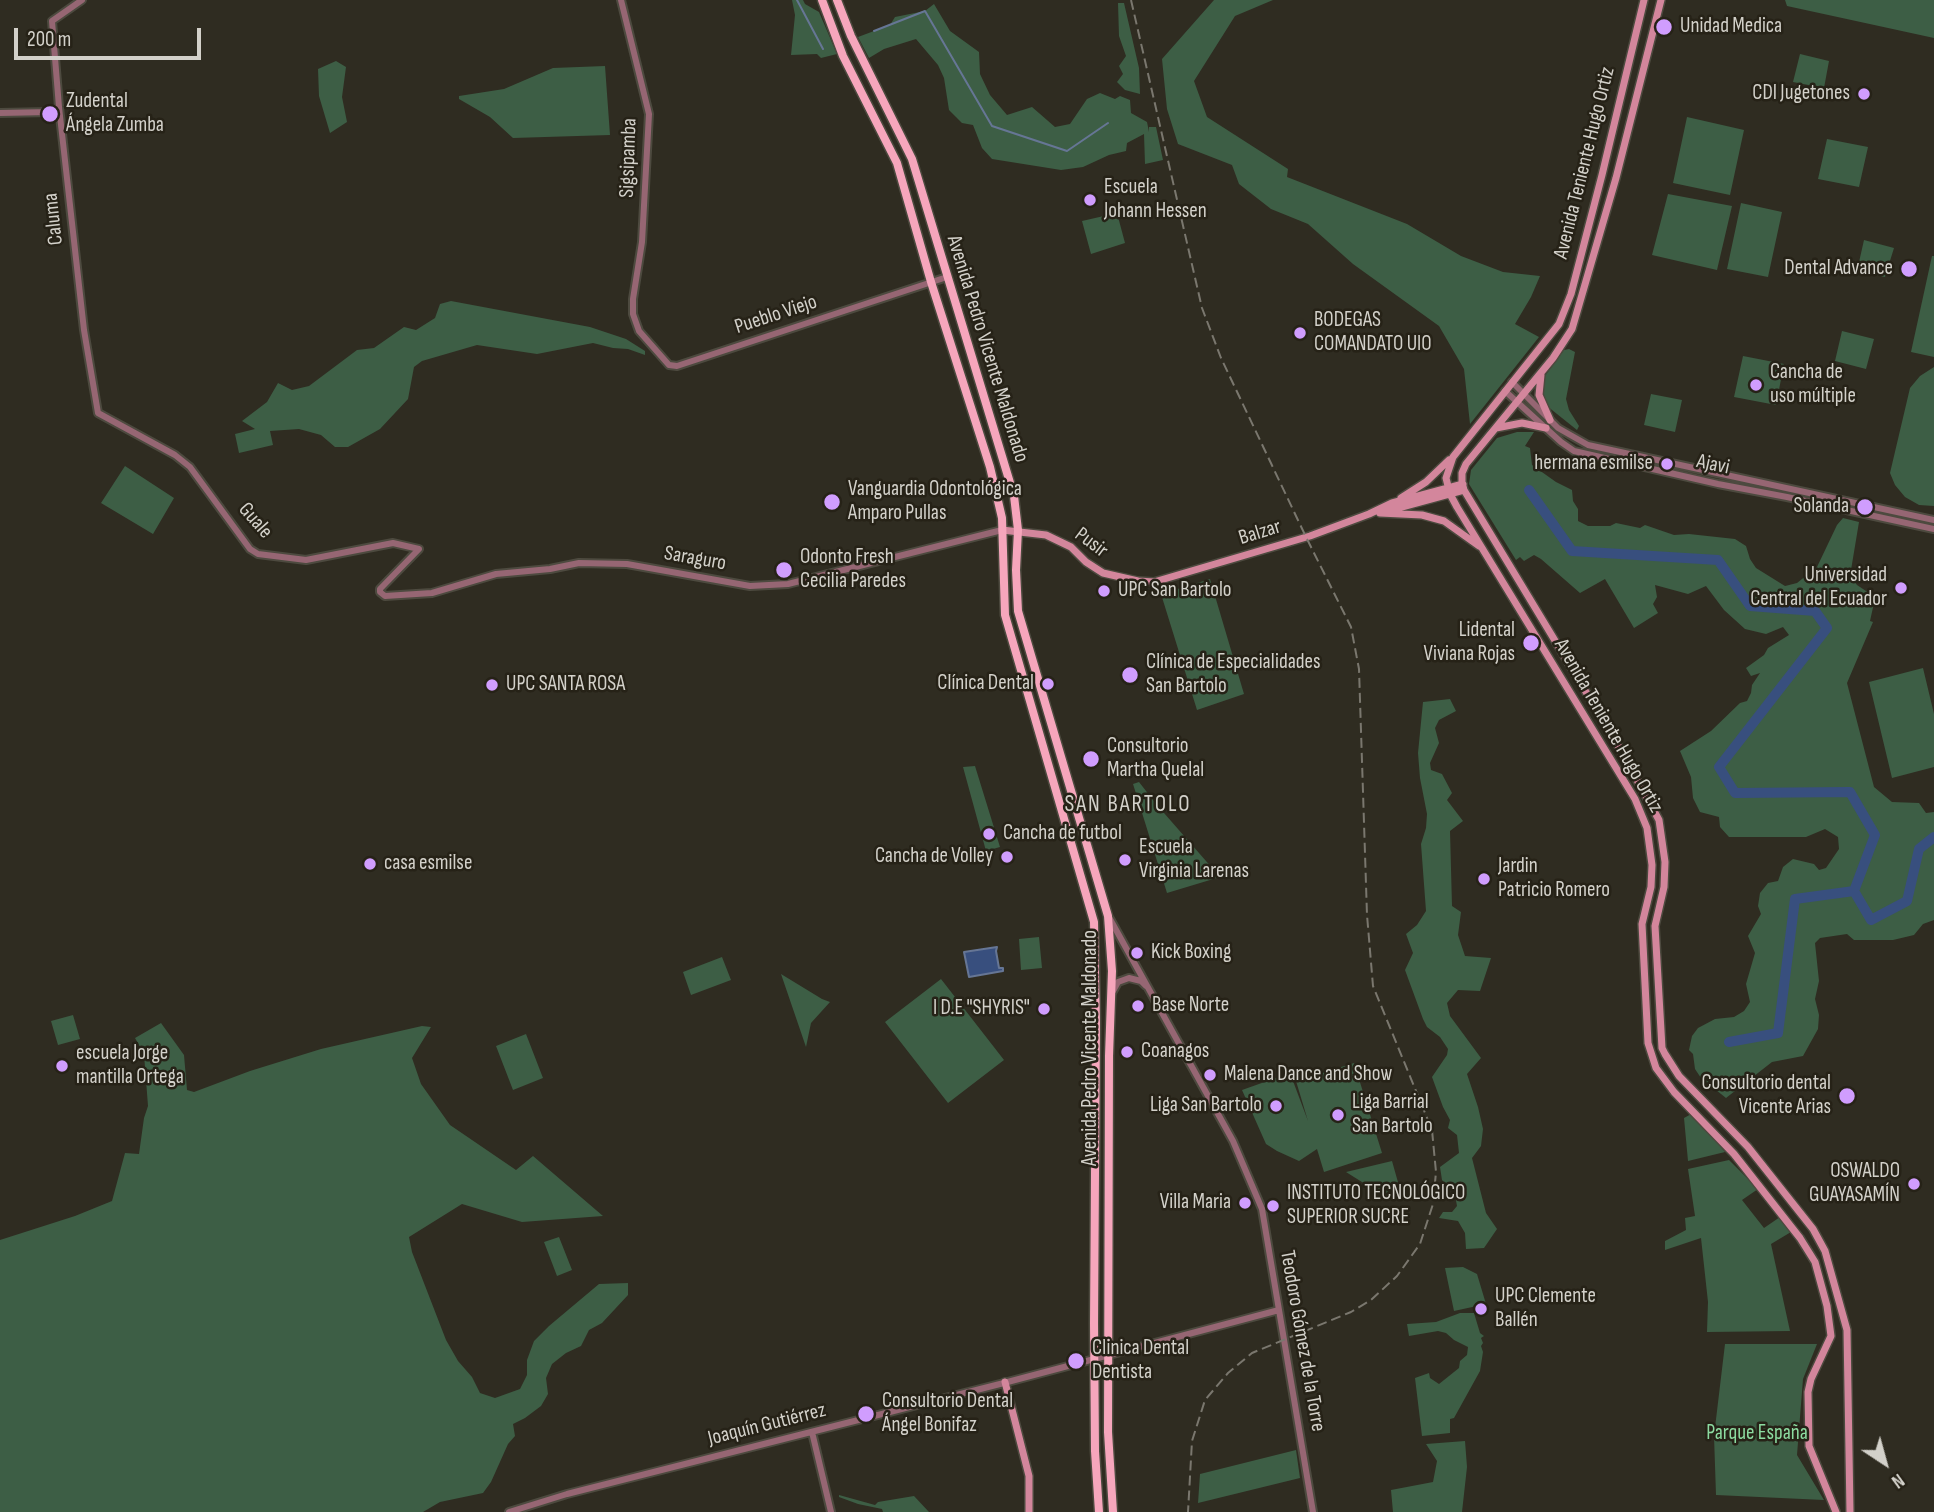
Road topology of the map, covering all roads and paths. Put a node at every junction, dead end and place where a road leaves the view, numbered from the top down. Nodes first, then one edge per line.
1 (82, 0) edge
2 (621, 0) edge
3 (822, 0) edge
4 (837, 0) edge
5 (1644, 0) edge
6 (1661, 0) edge
7 (58, 107) junction
8 (0, 113) edge
9 (947, 277) junction
10 (931, 282) junction
11 (635, 320) joint
12 (1543, 370) junction
13 (1512, 382) junction
14 (1505, 391) junction
15 (1524, 394) junction
16 (1517, 402) junction
17 (98, 413) joint
18 (1550, 420) junction
19 (1496, 428) junction
20 (1546, 428) junction
21 (1452, 457) junction
22 (1463, 487) junction
23 (1450, 491) junction
24 (1392, 503) junction
25 (1380, 513) junction
26 (1369, 514) junction
27 (1934, 520) edge
28 (1002, 530) junction
29 (1018, 530) junction
30 (1934, 530) edge
31 (1483, 548) junction
32 (1160, 581) joint
33 (380, 592) joint
34 (1108, 916) junction
35 (1112, 993) junction
36 (1152, 993) junction
37 (1279, 1310) junction
38 (1108, 1354) junction
39 (1094, 1358) junction
40 (1005, 1382) junction
41 (812, 1432) junction
42 (509, 1512) edge
43 (831, 1512) edge
44 (1029, 1512) edge
45 (1099, 1512) edge
46 (1113, 1512) edge
47 (1313, 1512) edge
48 (1836, 1512) edge
49 (1850, 1512) edge

1 - 7 street, Caluma
2 - 11 street, Sigsipamba
3 - 10 main road, Avenida Pedro Vicente Maldonado
4 - 9 main road, Avenida Pedro Vicente Maldonado
5 - 13 main road, Avenida Teniente Hugo Ortiz
6 - 12 main road, Avenida Teniente Hugo Ortiz
7 - 8 street
7 - 17 street, Caluma
9 - 10 street, Pueblo Viejo
9 - 29 main road, Avenida Pedro Vicente Maldonado
10 - 11 street, Pueblo Viejo
10 - 28 main road, Avenida Pedro Vicente Maldonado
12 - 15 main road, Avenida Teniente Hugo Ortiz
12 - 18 main road
13 - 14 main road, Avenida Teniente Hugo Ortiz
13 - 15 street, Ajavi
14 - 16 street, Ajavi
14 - 21 main road, Avenida Teniente Hugo Ortiz
15 - 16 main road, Avenida Teniente Hugo Ortiz
15 - 18 street, Ajavi
16 - 19 main road, Avenida Teniente Hugo Ortiz
16 - 20 street, Ajavi
17 - 33 street, Guale
18 - 27 street, Ajavi
19 - 20 main road
19 - 22 main road, Avenida Teniente Hugo Ortiz
20 - 30 street, Ajavi
21 - 23 main road
21 - 24 main road, Avenida Teniente Hugo Ortiz
22 - 23 main road, Balzar
22 - 49 main road, Avenida Teniente Hugo Ortiz
23 - 24 main road, Balzar
23 - 25 main road, Balzar
23 - 31 main road, Avenida Teniente Hugo Ortiz
24 - 26 main road, Balzar
25 - 26 main road, Balzar
25 - 31 main road
26 - 32 main road, Balzar
28 - 29 main road, Pusir
28 - 33 street, Saraguro
28 - 39 main road, Avenida Pedro Vicente Maldonado
29 - 32 main road, Pusir
29 - 34 main road, Avenida Pedro Vicente Maldonado
31 - 48 main road, Avenida Teniente Hugo Ortiz
34 - 35 main road, Avenida Pedro Vicente Maldonado
34 - 36 street, Teodoro Gómez de la Torre
35 - 36 street
35 - 38 main road, Avenida Pedro Vicente Maldonado
36 - 37 street, Teodoro Gómez de la Torre
37 - 38 street, Joaquín Gutiérrez
37 - 47 street, Teodoro Gómez de la Torre
38 - 39 street, Joaquín Gutiérrez
38 - 46 main road, Avenida Pedro Vicente Maldonado
39 - 40 street, Joaquín Gutiérrez
39 - 45 main road, Avenida Pedro Vicente Maldonado
40 - 41 street, Joaquín Gutiérrez
40 - 44 main road
41 - 42 street, Joaquín Gutiérrez
41 - 43 street

